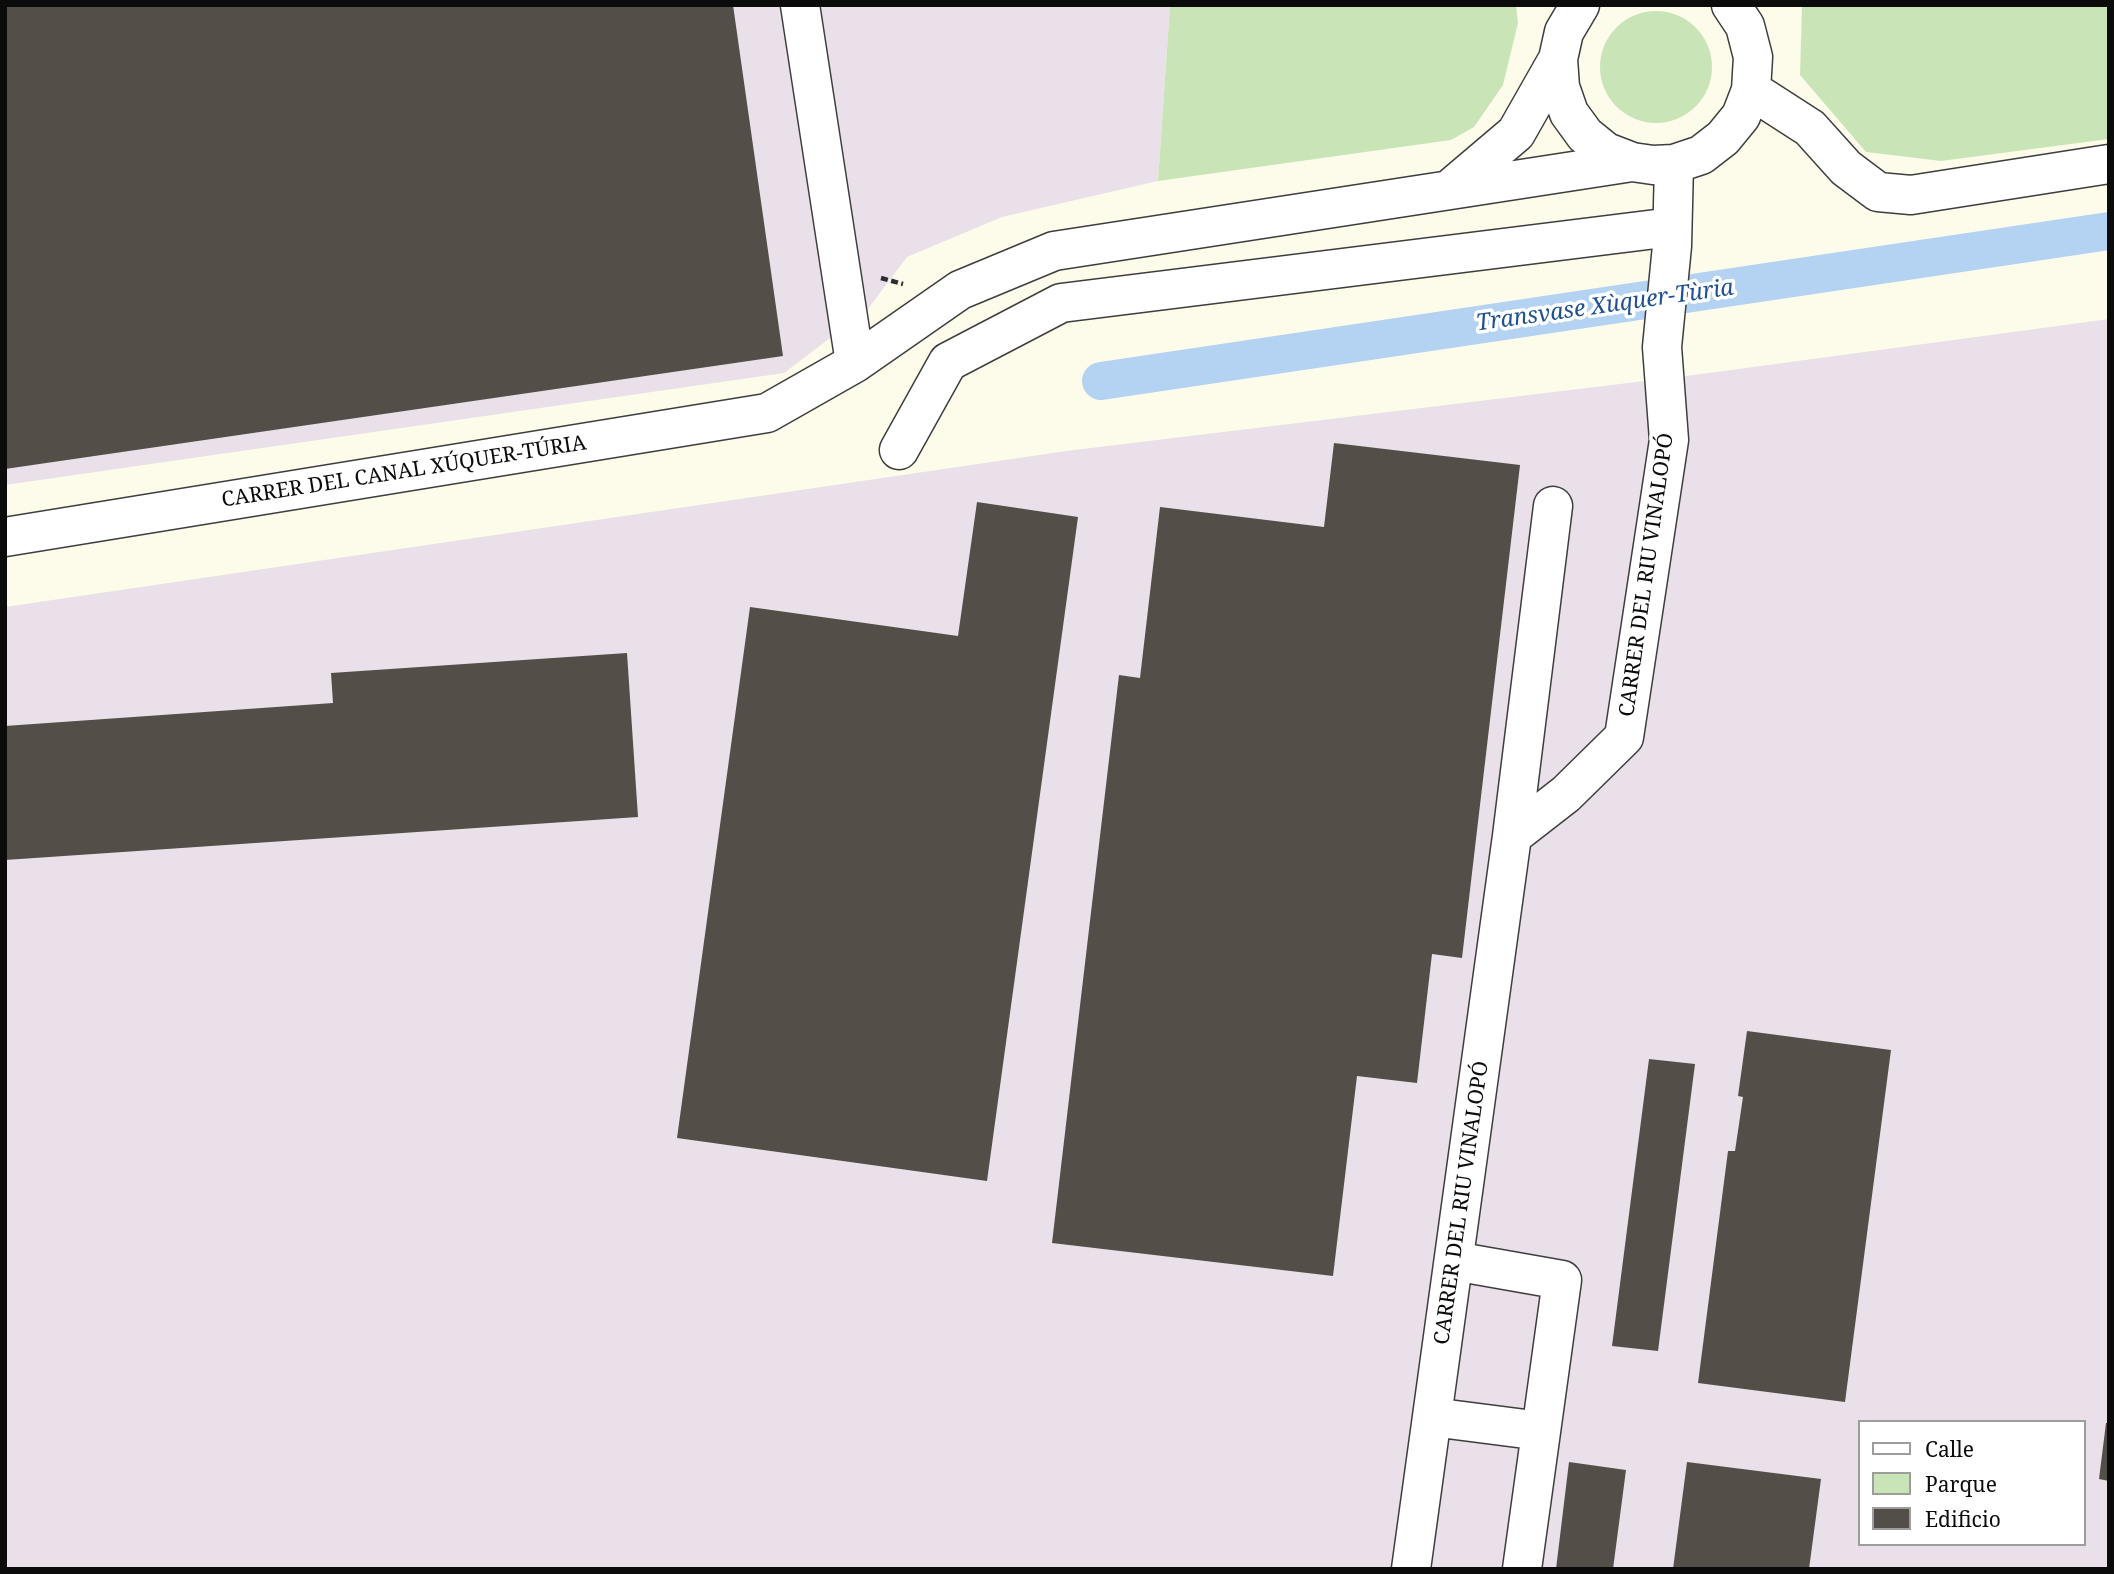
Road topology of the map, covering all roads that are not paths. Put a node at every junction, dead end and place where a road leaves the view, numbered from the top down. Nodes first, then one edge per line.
1 (800, 5) edge
2 (1580, 5) edge
3 (1731, 5) edge
4 (1558, 59) junction
5 (1751, 90) junction
6 (1632, 162) junction
7 (1674, 164) junction
8 (2109, 164) edge
9 (1450, 189) junction
10 (1672, 237) junction
11 (855, 363) junction
12 (900, 450) dead end
13 (1553, 506) dead end
14 (5, 537) edge
15 (1512, 836) junction
16 (1454, 1261) junction
17 (1432, 1418) junction
18 (1541, 1431) junction
19 (1411, 1569) edge
20 (1522, 1569) edge

1 - 11 street
2 - 4 street
3 - 5 street
4 - 6 street
4 - 9 street
5 - 7 street
5 - 8 street
6 - 7 street
6 - 9 street, CARRER DEL CANAL XÚQUER-TÚRIA
7 - 10 street, CARRER DEL RIU VINALOPÓ
9 - 11 street, CARRER DEL CANAL XÚQUER-TÚRIA
10 - 12 street
10 - 15 street, CARRER DEL RIU VINALOPÓ
11 - 14 street, CARRER DEL CANAL XÚQUER-TÚRIA
13 - 15 street, CARRER DEL RIU VINALOPÓ
15 - 16 street, CARRER DEL RIU VINALOPÓ
16 - 17 street, CARRER DEL RIU VINALOPÓ
16 - 18 street
17 - 18 street
17 - 19 street, CARRER DEL RIU VINALOPÓ
18 - 20 street

